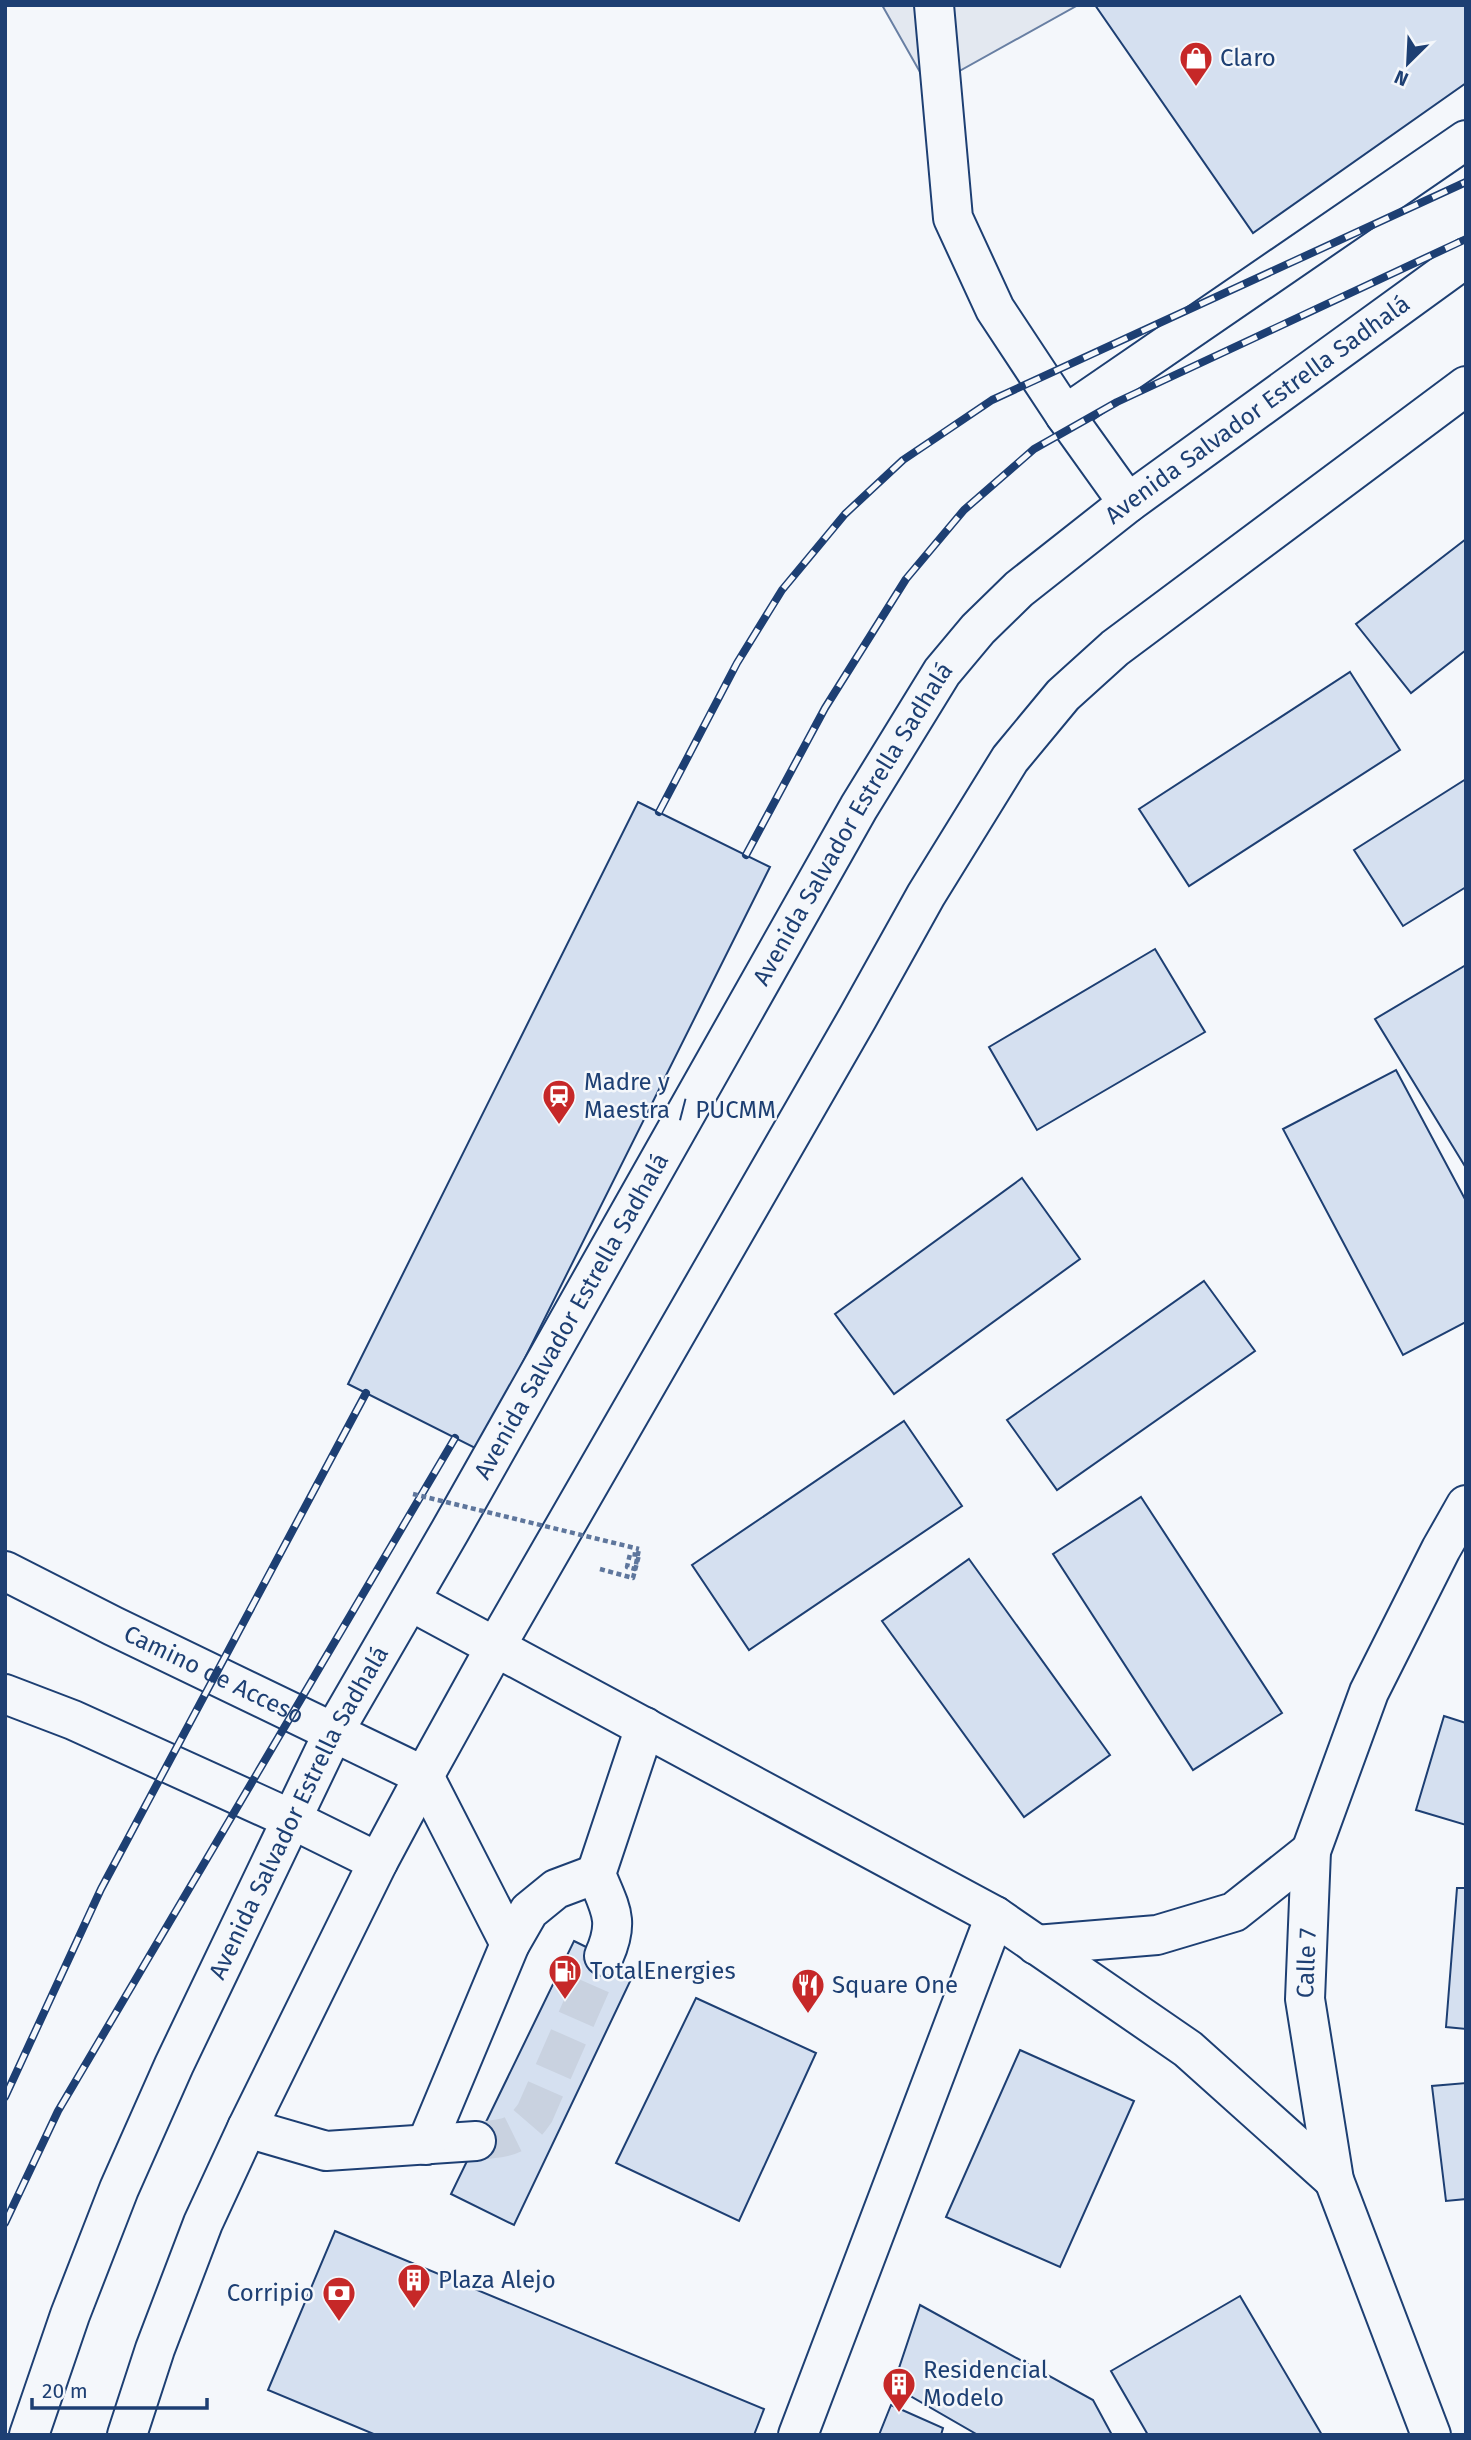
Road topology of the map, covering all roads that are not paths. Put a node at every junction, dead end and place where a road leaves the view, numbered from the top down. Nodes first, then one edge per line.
1 (934, 5) edge
2 (1466, 140) edge
3 (1466, 258) edge
4 (1466, 386) edge
5 (1065, 415) junction
6 (1128, 503) junction
7 (1466, 1505) edge
8 (5, 1571) edge
9 (410, 1601) junction
10 (496, 1646) junction
11 (5, 1694) edge
12 (645, 1727) junction
13 (333, 1733) junction
14 (424, 1776) junction
15 (291, 1819) junction
16 (1311, 1851) junction
17 (378, 1862) junction
18 (596, 1874) junction
19 (995, 1916) junction
20 (510, 1944) junction
21 (1036, 1945) junction
22 (604, 1956) tunnel mouth
23 (247, 2128) junction
24 (476, 2141) tunnel mouth
25 (426, 2146) junction
26 (1334, 2180) junction
27 (29, 2435) edge
28 (127, 2435) edge
29 (798, 2435) edge
30 (1432, 2435) edge

1 - 5 main road
2 - 5 main road
3 - 6 main road, Avenida Salvador Estrella Sadhalá
4 - 10 main road
5 - 6 main road
6 - 9 main road, Avenida Salvador Estrella Sadhalá
7 - 16 main road, Calle 7
8 - 13 main road, Camino de Acceso
9 - 10 main road
9 - 13 main road, Avenida Salvador Estrella Sadhalá
10 - 12 main road
10 - 14 main road
11 - 15 main road
12 - 18 main road
12 - 19 main road
13 - 14 main road, Camino de Acceso
13 - 15 main road, Avenida Salvador Estrella Sadhalá
14 - 17 main road
14 - 20 main road
15 - 17 main road
15 - 27 main road, Avenida Salvador Estrella Sadhalá
16 - 21 main road
16 - 26 main road, Calle 7
17 - 23 main road
18 - 20 main road
18 - 22 main road
19 - 21 main road
19 - 29 main road
20 - 25 main road
21 - 26 main road
23 - 25 main road
23 - 28 main road
24 - 25 main road
26 - 30 main road, Calle 7

